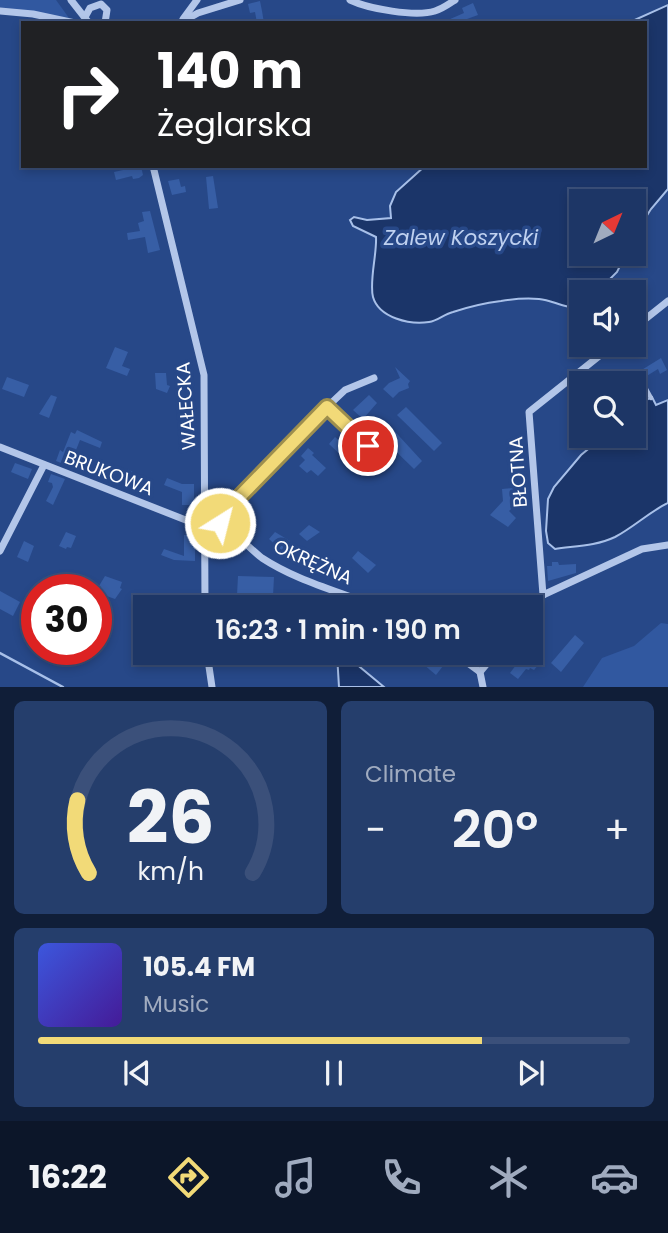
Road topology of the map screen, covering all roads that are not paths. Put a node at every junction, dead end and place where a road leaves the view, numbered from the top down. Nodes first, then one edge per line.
1 (71, 0) edge
2 (197, 0) edge
3 (240, 0) edge
4 (350, 0) edge
5 (455, 0) edge
6 (0, 10) edge
7 (87, 20) edge
8 (63, 21) edge
9 (105, 21) edge
10 (182, 21) edge
11 (183, 21) edge
12 (153, 168) edge
13 (668, 301) edge
14 (646, 318) edge
15 (598, 357) edge
16 (374, 378) dead end
17 (646, 389) edge
18 (651, 398) dead end
19 (327, 407) junction
20 (0, 447) edge
21 (382, 460) dead end
22 (44, 465) junction
23 (206, 517) junction
24 (217, 520) junction
25 (206, 528) junction
26 (668, 545) edge
27 (0, 551) edge
28 (542, 594) joint
29 (205, 595) edge
30 (346, 595) edge
31 (209, 665) edge
32 (470, 665) edge
33 (486, 665) edge
34 (480, 672) junction
35 (212, 687) edge
36 (483, 687) edge

1 - 7 street
2 - 10 street
3 - 11 street
4 - 5 street
6 - 8 street
7 - 9 street
12 - 23 street, WAŁECKA
13 - 14 street
15 - 28 street, BŁOTNA
16 - 19 street
17 - 18 lane
19 - 21 street
19 - 24 street
20 - 22 street, BRUKOWA
22 - 25 street, BRUKOWA
22 - 27 street
23 - 24 street, OKRĘŻNA
23 - 25 street, WAŁECKA
24 - 30 street, OKRĘŻNA
25 - 29 street, WAŁECKA
26 - 28 street
31 - 35 street
32 - 34 street
33 - 34 street
34 - 36 street

